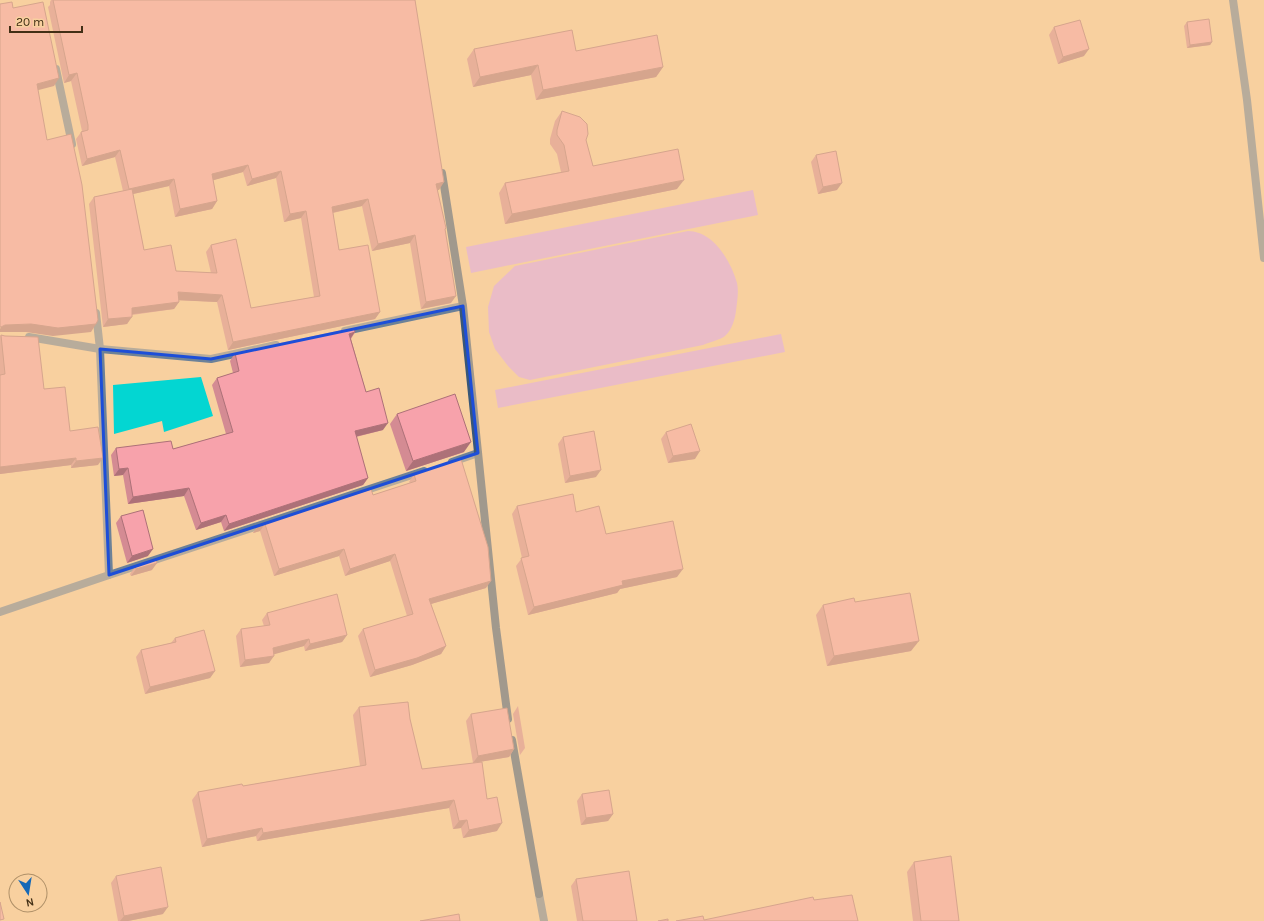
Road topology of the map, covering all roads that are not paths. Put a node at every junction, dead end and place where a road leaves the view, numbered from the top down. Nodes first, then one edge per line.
1 (1233, 0) edge
2 (55, 62) edge
3 (74, 154) edge
4 (440, 165) edge
5 (1264, 258) edge
6 (94, 302) edge
7 (463, 306) junction
8 (333, 333) edge
9 (20, 337) edge
10 (287, 342) edge
11 (100, 349) junction
12 (478, 454) junction
13 (109, 575) junction
14 (0, 612) edge
15 (544, 921) edge

1 - 5 street
2 - 3 street
4 - 7 street
6 - 11 street
7 - 8 street
7 - 12 street
9 - 11 street
10 - 11 street
11 - 13 street
12 - 13 street
12 - 15 street
13 - 14 street

